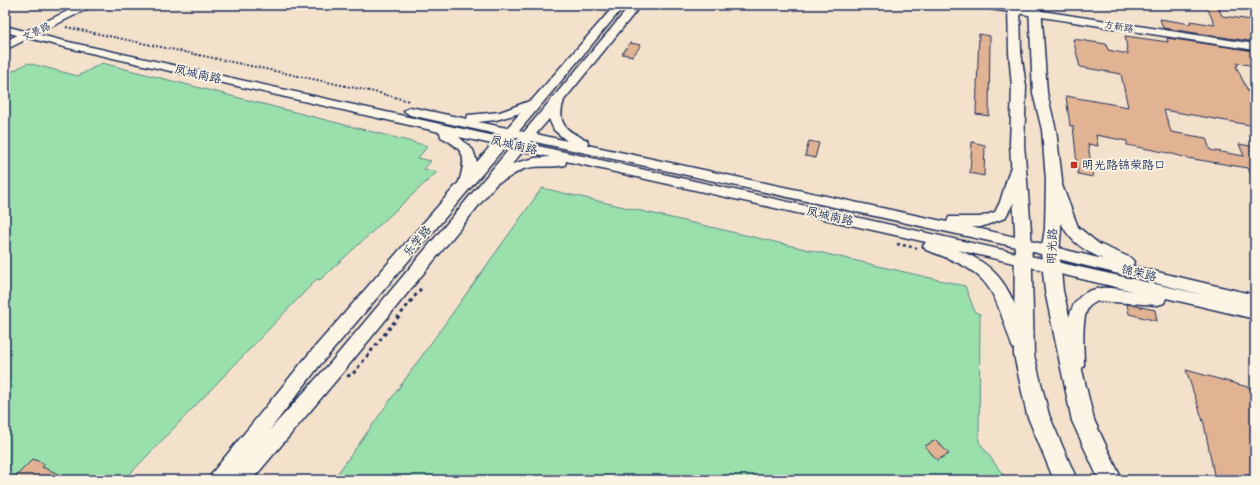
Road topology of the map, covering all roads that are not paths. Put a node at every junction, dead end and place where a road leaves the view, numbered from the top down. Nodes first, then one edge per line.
1 (74, 5) edge
2 (89, 5) edge
3 (620, 5) edge
4 (636, 5) edge
5 (984, 5) edge
6 (1014, 7) edge
7 (1035, 9) edge
8 (5, 20) edge
9 (38, 28) junction
10 (8, 33) edge
11 (5, 46) edge
12 (1255, 47) edge
13 (542, 96) junction
14 (558, 100) junction
15 (432, 121) junction
16 (506, 138) junction
17 (523, 141) junction
18 (613, 161) junction
19 (1017, 169) junction
20 (1054, 180) junction
21 (463, 188) junction
22 (481, 193) junction
23 (897, 216) junction
24 (846, 219) junction
25 (1023, 251) junction
26 (1051, 258) junction
27 (1255, 301) edge
28 (1235, 302) junction
29 (1255, 314) edge
30 (1024, 355) junction
31 (1074, 384) junction
32 (219, 480) edge
33 (239, 480) edge
34 (1066, 480) edge
35 (1111, 480) edge

1 - 9 main road, 文景路
2 - 9 main road, 文景路
3 - 13 street, 乐学路
4 - 14 street, 乐学路
5 - 6 street, 方新路
6 - 7 street, 方新路
6 - 19 main road
7 - 12 street, 方新路
7 - 20 main road, 明光路
8 - 9 street, 凤城南路
9 - 10 street, 凤城南路
9 - 11 main road, 文景路
9 - 15 street, 凤城南路
13 - 15 street
13 - 16 street, 乐学路
14 - 17 street, 乐学路
14 - 18 street
15 - 16 street, 凤城南路
15 - 21 street
16 - 17 street, 凤城南路
16 - 21 street, 乐学路
17 - 18 street, 凤城南路
17 - 22 street, 乐学路
18 - 22 street
18 - 23 street, 凤城南路
18 - 24 street, 凤城南路
19 - 23 street
19 - 25 main road
20 - 26 main road, 明光路
20 - 28 street
21 - 32 street, 乐学路
22 - 33 street, 乐学路
23 - 25 street, 凤城南路
24 - 25 street, 凤城南路
24 - 30 street
25 - 26 street, 锦荣路
25 - 30 main road
26 - 28 street, 锦荣路
26 - 31 main road, 明光路
27 - 28 street, 锦荣路
28 - 29 street, 锦荣路
28 - 31 street
30 - 34 main road
31 - 35 main road, 明光路

